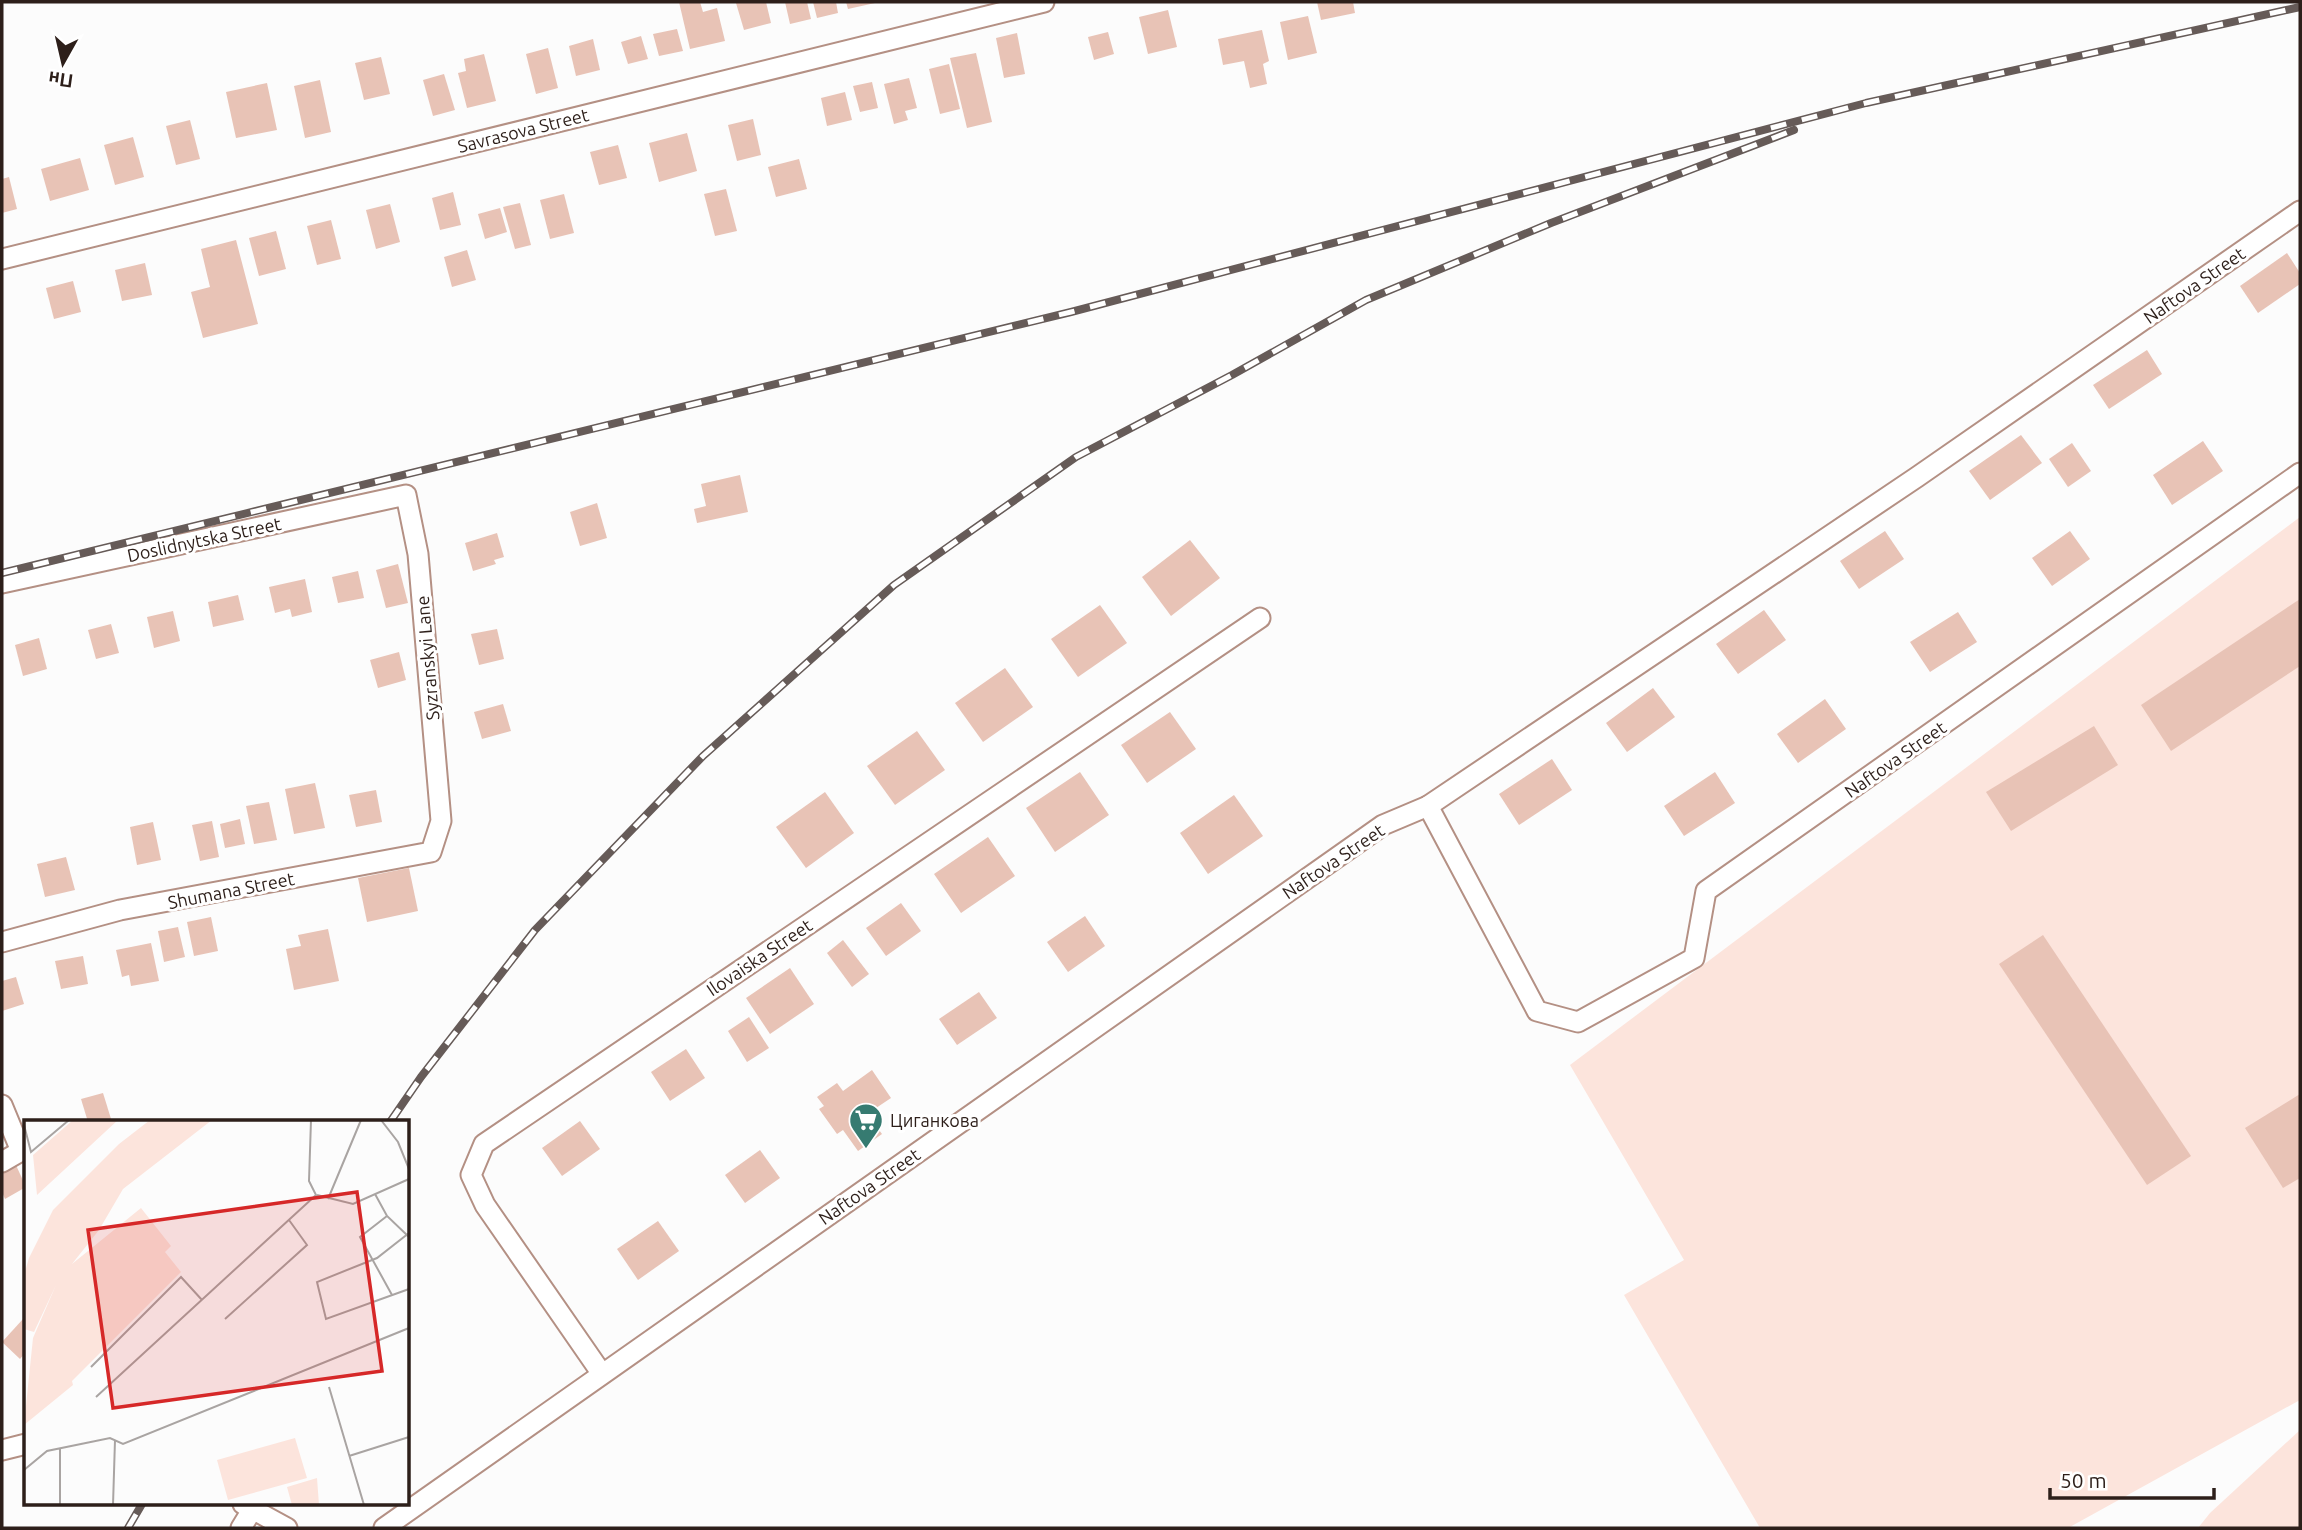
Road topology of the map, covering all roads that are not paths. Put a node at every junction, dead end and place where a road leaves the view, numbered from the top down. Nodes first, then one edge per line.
1 (1044, 2) edge
2 (2300, 211) edge
3 (2, 259) edge
4 (2300, 473) edge
5 (406, 495) joint
6 (2, 583) edge
7 (1260, 618) dead end
8 (1428, 806) junction
9 (441, 821) joint
10 (2, 942) edge
11 (2, 1105) edge
12 (2, 1162) edge
13 (602, 1374) junction
14 (24, 1444) edge
15 (2, 1450) edge
16 (247, 1507) edge
17 (241, 1528) edge
18 (286, 1528) edge
19 (384, 1528) edge

1 - 3 street, Savrasova Street
2 - 8 street, Naftova Street
4 - 8 street, Naftova Street
5 - 6 street, Doslidnytska Street
5 - 9 street, Syzranskyi Lane
7 - 13 street, Ilovaiska Street
8 - 13 street, Naftova Street
9 - 10 street, Shumana Street
11 - 12 street
13 - 19 street, Naftova Street
14 - 15 street
16 - 17 street
16 - 18 street

